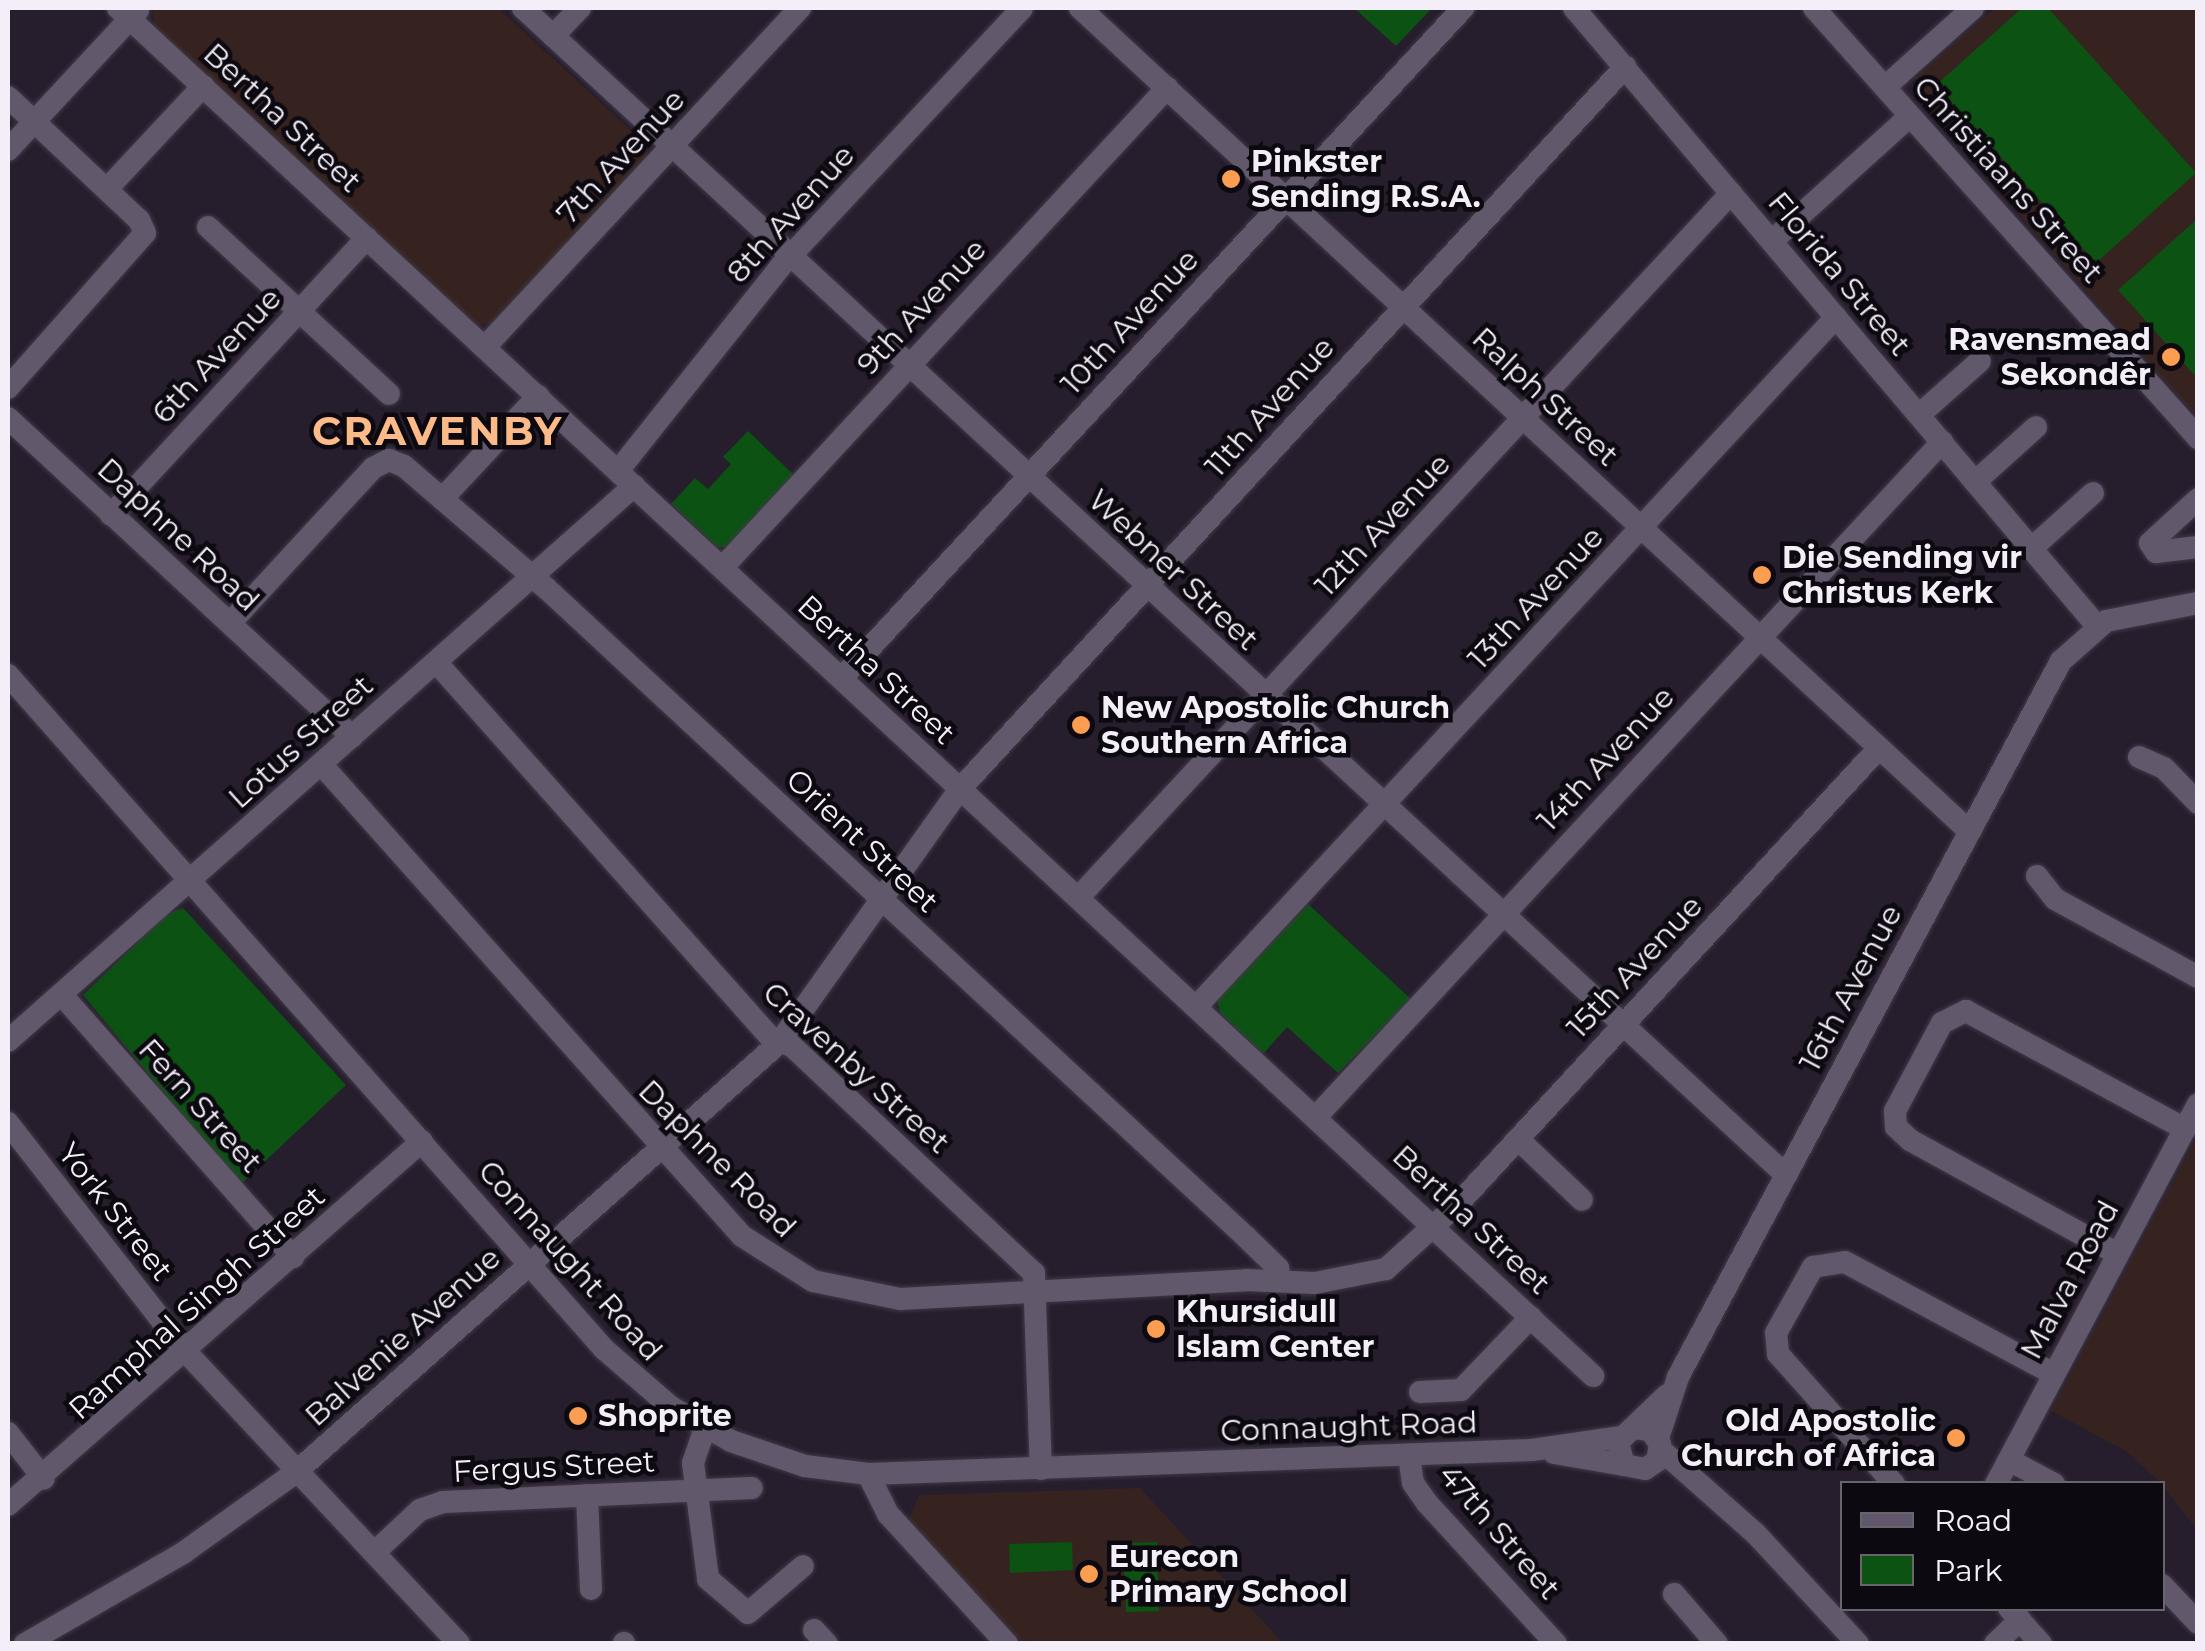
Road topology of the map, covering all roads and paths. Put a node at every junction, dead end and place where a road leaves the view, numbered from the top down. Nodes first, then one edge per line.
1 (522, 8) edge
2 (580, 8) edge
3 (800, 8) edge
4 (1022, 8) edge
5 (1080, 8) edge
6 (1463, 8) edge
7 (1574, 8) edge
8 (1814, 8) edge
9 (1973, 8) edge
10 (130, 11) edge
11 (554, 36) junction
12 (1625, 67) junction
13 (204, 86) junction
14 (1885, 86) junction
15 (1167, 88) junction
16 (8, 97) edge
17 (1910, 116) junction
18 (34, 121) junction
19 (672, 146) junction
20 (8, 150) edge
21 (108, 189) junction
22 (1732, 193) junction
23 (1286, 198) junction
24 (208, 226) dead end
25 (367, 238) junction
26 (1772, 241) junction
27 (790, 256) junction
28 (1402, 306) junction
29 (299, 312) junction
30 (1836, 317) junction
31 (485, 347) junction
32 (1980, 361) dead end
33 (909, 366) junction
34 (8, 388) edge
35 (389, 394) dead end
36 (538, 396) junction
37 (1919, 415) junction
38 (8, 418) edge
39 (1523, 418) junction
40 (2036, 427) dead end
41 (2198, 438) edge
42 (1942, 442) junction
43 (1027, 476) junction
44 (626, 478) junction
45 (1975, 482) junction
46 (2094, 493) dead end
47 (442, 499) junction
48 (2194, 508) edge
49 (111, 514) junction
50 (1642, 528) junction
51 (2032, 548) junction
52 (2198, 548) edge
53 (722, 568) junction
54 (530, 578) junction
55 (1146, 586) junction
56 (2198, 603) edge
57 (230, 623) junction
58 (2097, 626) junction
59 (1760, 637) junction
60 (436, 662) junction
61 (8, 675) edge
62 (842, 678) junction
63 (1265, 696) junction
64 (352, 737) junction
65 (1879, 748) junction
66 (2139, 757) dead end
67 (321, 764) junction
68 (960, 789) junction
69 (2198, 803) edge
70 (1383, 806) junction
71 (1970, 831) junction
72 (2037, 876) dead end
73 (190, 880) junction
74 (1078, 898) junction
75 (885, 903) junction
76 (1502, 915) junction
77 (2198, 977) edge
78 (61, 994) junction
79 (1196, 1007) junction
80 (1621, 1026) junction
81 (8, 1041) edge
82 (780, 1042) junction
83 (2198, 1104) edge
84 (1316, 1117) junction
85 (8, 1123) edge
86 (2184, 1128) junction
87 (1518, 1140) junction
88 (422, 1141) junction
89 (660, 1149) junction
90 (1785, 1174) junction
91 (1582, 1200) dead end
92 (1434, 1227) junction
93 (2118, 1254) junction
94 (294, 1257) junction
95 (530, 1264) junction
96 (1279, 1281) junction
97 (1036, 1290) junction
98 (1531, 1317) junction
99 (187, 1352) junction
100 (2054, 1374) junction
101 (1593, 1376) dead end
102 (1672, 1388) junction
103 (1420, 1392) dead end
104 (706, 1428) junction
105 (1628, 1432) junction
106 (8, 1433) edge
107 (1659, 1444) junction
108 (1532, 1450) junction
109 (1408, 1454) junction
110 (2008, 1460) junction
111 (1635, 1467) junction
112 (1041, 1469) junction
113 (296, 1472) junction
114 (868, 1474) junction
115 (44, 1479) junction
116 (1891, 1481) edge
117 (1998, 1481) edge
118 (2048, 1481) edge
119 (752, 1488) dead end
120 (698, 1490) junction
121 (587, 1495) junction
122 (1717, 1500) junction
123 (8, 1506) edge
124 (376, 1551) junction
125 (183, 1553) junction
126 (803, 1566) dead end
127 (2165, 1587) edge
128 (591, 1589) dead end
129 (1674, 1594) dead end
130 (2015, 1614) edge
131 (2198, 1623) edge
132 (445, 1639) edge
133 (24, 1644) edge
134 (56, 1644) edge
135 (1007, 1644) edge
136 (1556, 1644) edge
137 (1717, 1644) edge
138 (1858, 1644) edge
139 (1995, 1644) edge
140 (2042, 1644) edge

1 - 11 street, Webner Street
2 - 11 street
3 - 19 street, 7th Avenue
4 - 27 street, 8th Avenue
5 - 15 street, Ralph Street
6 - 23 street, 10th Avenue
7 - 12 street, Florida Street
8 - 14 street, Christiaans Street
9 - 14 street
10 - 13 street, Bertha Street
10 - 18 street
11 - 19 street, Webner Street
12 - 22 street, Florida Street
12 - 28 street, 11th Avenue
13 - 21 street
13 - 25 street, Bertha Street
14 - 17 street, Christiaans Street
15 - 23 street, Ralph Street
15 - 33 street, 9th Avenue
16 - 18 street
17 - 26 street
17 - 41 street, Christiaans Street
18 - 20 street
18 - 21 street
19 - 27 street, Webner Street
19 - 31 street, 7th Avenue
21 - 34 street
22 - 26 street, Florida Street
22 - 39 street, 12th Avenue
23 - 28 street, Ralph Street
23 - 43 street, 10th Avenue
24 - 29 street
25 - 29 street, 6th Avenue
25 - 31 street, Bertha Street
26 - 30 street, Florida Street
27 - 33 street, Webner Street
27 - 44 street, 8th Avenue
28 - 39 street, Ralph Street
28 - 55 street, 11th Avenue
29 - 35 street
29 - 49 street, 6th Avenue
30 - 37 street, Florida Street
30 - 50 street, 13th Avenue
31 - 36 street, Bertha Street
32 - 37 street
33 - 43 street, Webner Street
33 - 53 street, 9th Avenue
36 - 44 street, Bertha Street
36 - 47 street
37 - 42 street, Florida Street
38 - 49 street, Daphne Road
39 - 50 street, Ralph Street
39 - 63 street, 12th Avenue
40 - 45 street
42 - 45 street, Florida Street
42 - 59 street, 14th Avenue
43 - 55 street, Webner Street
43 - 62 street, 10th Avenue
44 - 53 street, Bertha Street
44 - 54 street, Lotus Street
45 - 51 street, Florida Street
46 - 51 street
47 - 54 street, Orient Street
47 - 57 street, Orient Street
48 - 52 street
49 - 57 street, Daphne Road
50 - 59 street, Ralph Street
50 - 70 street, 13th Avenue
51 - 58 street, Florida Street
53 - 62 street, Bertha Street
54 - 60 street, Lotus Street
54 - 75 street, Orient Street
55 - 63 street, Webner Street
55 - 68 street, 11th Avenue
56 - 58 street
57 - 64 street, Daphne Road
58 - 71 street, 16th Avenue
59 - 65 street, Ralph Street
59 - 76 street, 14th Avenue
60 - 64 street, Lotus Street
60 - 82 street, Cravenby Street
61 - 73 street, Connaught Road
62 - 68 street, Bertha Street
63 - 70 street, Webner Street
63 - 74 street, 12th Avenue
64 - 67 street, Lotus Street
65 - 71 street, Ralph Street
65 - 80 street, 15th Avenue
66 - 69 street
67 - 73 street, Lotus Street
67 - 89 street, Daphne Road
68 - 74 street, Bertha Street
68 - 75 street, Balvenie Avenue
70 - 76 street, Webner Street
70 - 79 street, 13th Avenue
71 - 90 street, 16th Avenue
72 - 77 street
73 - 78 street, Lotus Street
73 - 88 street, Connaught Road
74 - 79 street, Bertha Street
75 - 82 street, Balvenie Avenue
75 - 96 street, Orient Street
76 - 80 street, Webner Street
76 - 84 street, 14th Avenue
78 - 81 street, Lotus Street
78 - 94 street, Fern Street
79 - 84 street, Bertha Street
80 - 87 street, 15th Avenue
80 - 90 street, Webner Street
82 - 89 street, Balvenie Avenue
82 - 97 street, Cravenby Street
83 - 86 street, Malva Road
84 - 92 street, Bertha Street
85 - 99 street, York Street
86 - 93 street, Malva Road
86 - 93 street
87 - 91 street
87 - 92 street, 15th Avenue
88 - 94 street, Ramphal Singh Street
88 - 95 street, Connaught Road
89 - 95 street, Balvenie Avenue
89 - 97 street, Daphne Road
90 - 102 street, 16th Avenue
92 - 96 street, Daphne Road
92 - 98 street, Bertha Street
93 - 100 street, Malva Road
94 - 99 street, Ramphal Singh Street
95 - 104 street, Connaught Road
95 - 113 street, Balvenie Avenue
96 - 97 street, Daphne Road
97 - 112 street
98 - 101 street, Bertha Street
98 - 103 street
99 - 113 street, York Street
99 - 115 street, Ramphal Singh Street
100 - 110 street, Malva Road
100 - 116 street
102 - 105 street, 16th Avenue
102 - 107 street, 16th Avenue
104 - 114 street, Connaught Road
104 - 120 street
105 - 107 street, Connaught Road
105 - 108 street, Connaught Road
105 - 111 street
106 - 115 street
107 - 111 street, 16th Avenue
107 - 122 street, Connaught Road
108 - 109 street, Connaught Road
108 - 111 street, Connaught Road
109 - 112 street, Connaught Road
109 - 136 street, 47th Street
110 - 117 street, Malva Road
110 - 118 street
111 - 122 street, Connaught Road
112 - 114 street, Connaught Road
113 - 124 street, York Street
113 - 125 street, Balvenie Avenue
114 - 135 street
115 - 123 street, Ramphal Singh Street
119 - 120 street, Fergus Street
120 - 121 street, Fergus Street
120 - 126 street
121 - 124 street, Fergus Street
121 - 128 street
122 - 138 street, Connaught Road
124 - 132 street, York Street
125 - 133 street, Balvenie Avenue
125 - 134 street, Balvenie Avenue
127 - 131 street
129 - 137 street
130 - 139 street
130 - 140 street

